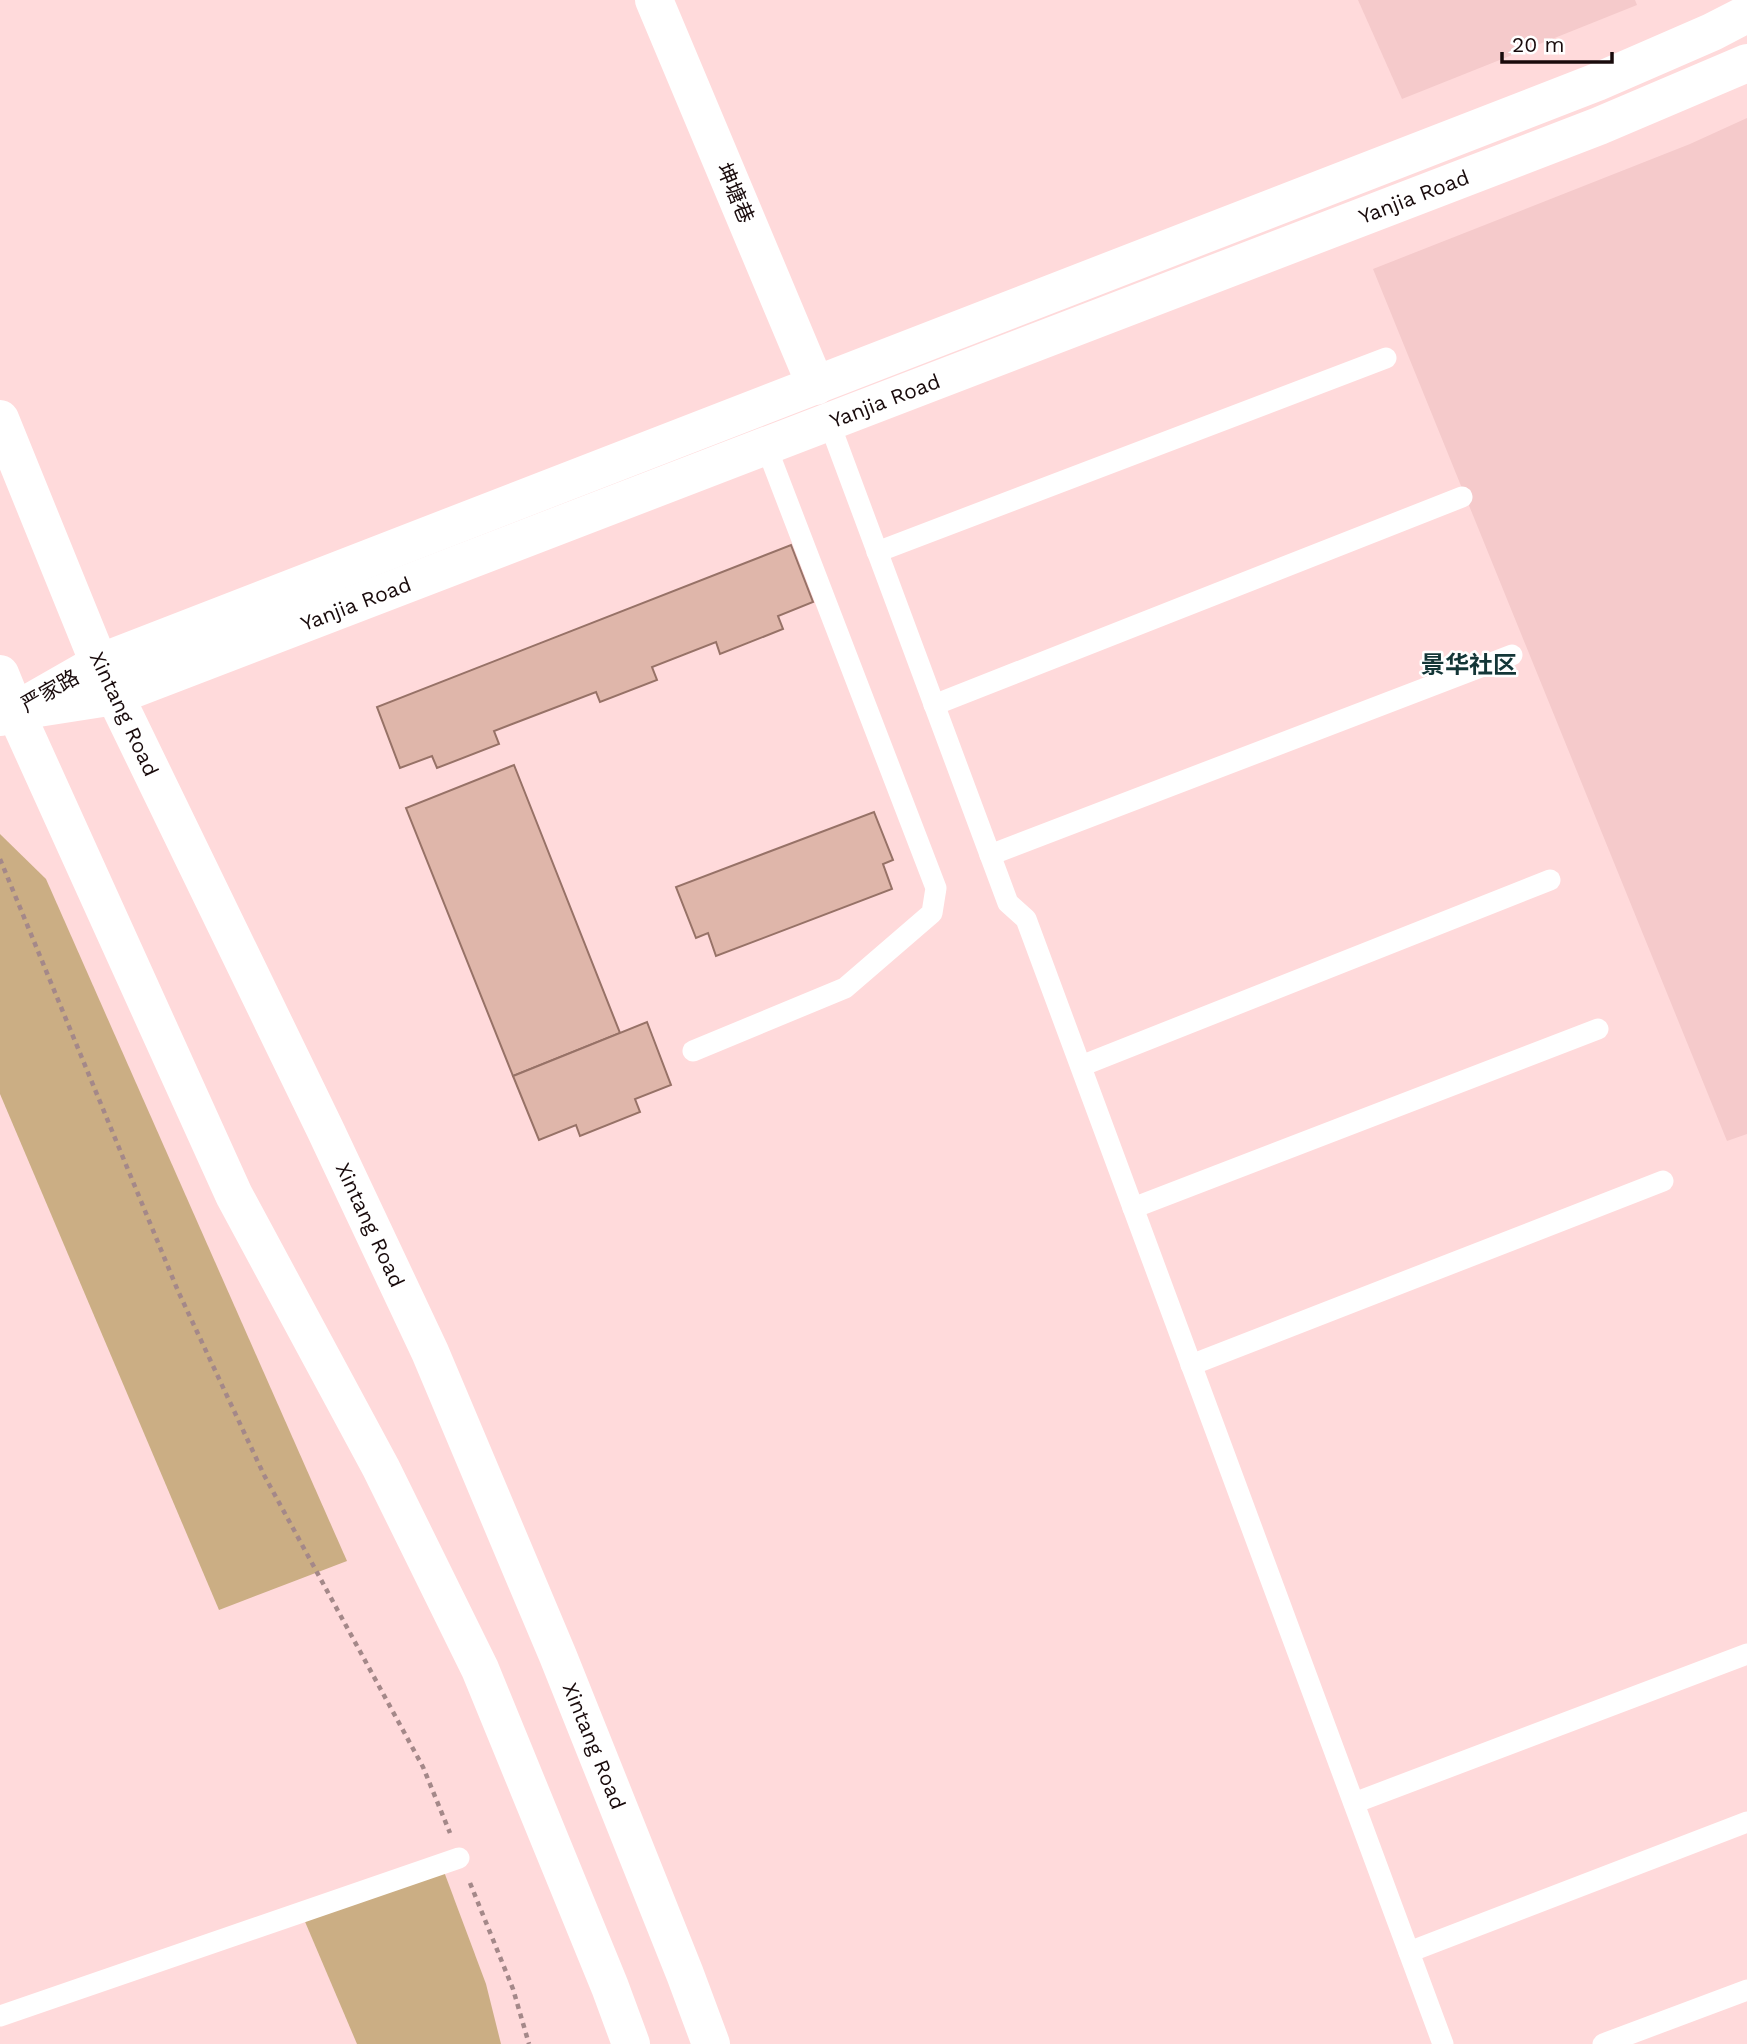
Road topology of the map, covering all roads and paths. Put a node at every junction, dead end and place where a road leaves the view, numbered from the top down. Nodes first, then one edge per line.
1 (654, 0) edge
2 (1747, 14) edge
3 (1747, 63) edge
4 (1386, 358) dead end
5 (816, 386) junction
6 (0, 419) edge
7 (829, 422) junction
8 (766, 446) junction
9 (1462, 497) dead end
10 (877, 552) junction
11 (1512, 655) dead end
12 (0, 674) edge
13 (107, 680) junction
14 (934, 705) junction
15 (8, 714) edge
16 (990, 855) junction
17 (0, 859) edge
18 (1550, 880) dead end
19 (1598, 1029) dead end
20 (693, 1051) dead end
21 (1081, 1066) junction
22 (1663, 1181) dead end
23 (1133, 1208) junction
24 (1191, 1366) junction
25 (1747, 1654) edge
26 (1354, 1803) junction
27 (1747, 1822) edge
28 (460, 1857) junction
29 (1409, 1952) junction
30 (1747, 1990) edge
31 (0, 2016) edge
32 (529, 2044) edge
33 (631, 2044) edge
34 (711, 2044) edge
35 (1443, 2044) edge
36 (1603, 2044) edge

1 - 5 street, 坤塘巷
2 - 5 street, Yanjia Road
3 - 7 street, Yanjia Road
4 - 10 lane
5 - 13 street, Yanjia Road
6 - 13 street, Xintang Road
7 - 8 street, Yanjia Road
7 - 10 lane
8 - 13 street, Yanjia Road
8 - 20 lane
9 - 14 lane
10 - 14 lane
11 - 16 lane
12 - 15 street
13 - 15 street, 严家路
13 - 34 street, Xintang Road
14 - 16 lane
15 - 33 street
16 - 21 lane
17 - 28 path
18 - 21 lane
19 - 23 lane
21 - 23 lane
22 - 24 lane
23 - 24 lane
24 - 26 lane
25 - 26 lane
26 - 29 lane
27 - 29 lane
28 - 31 lane
28 - 32 path
29 - 35 lane
30 - 36 lane

